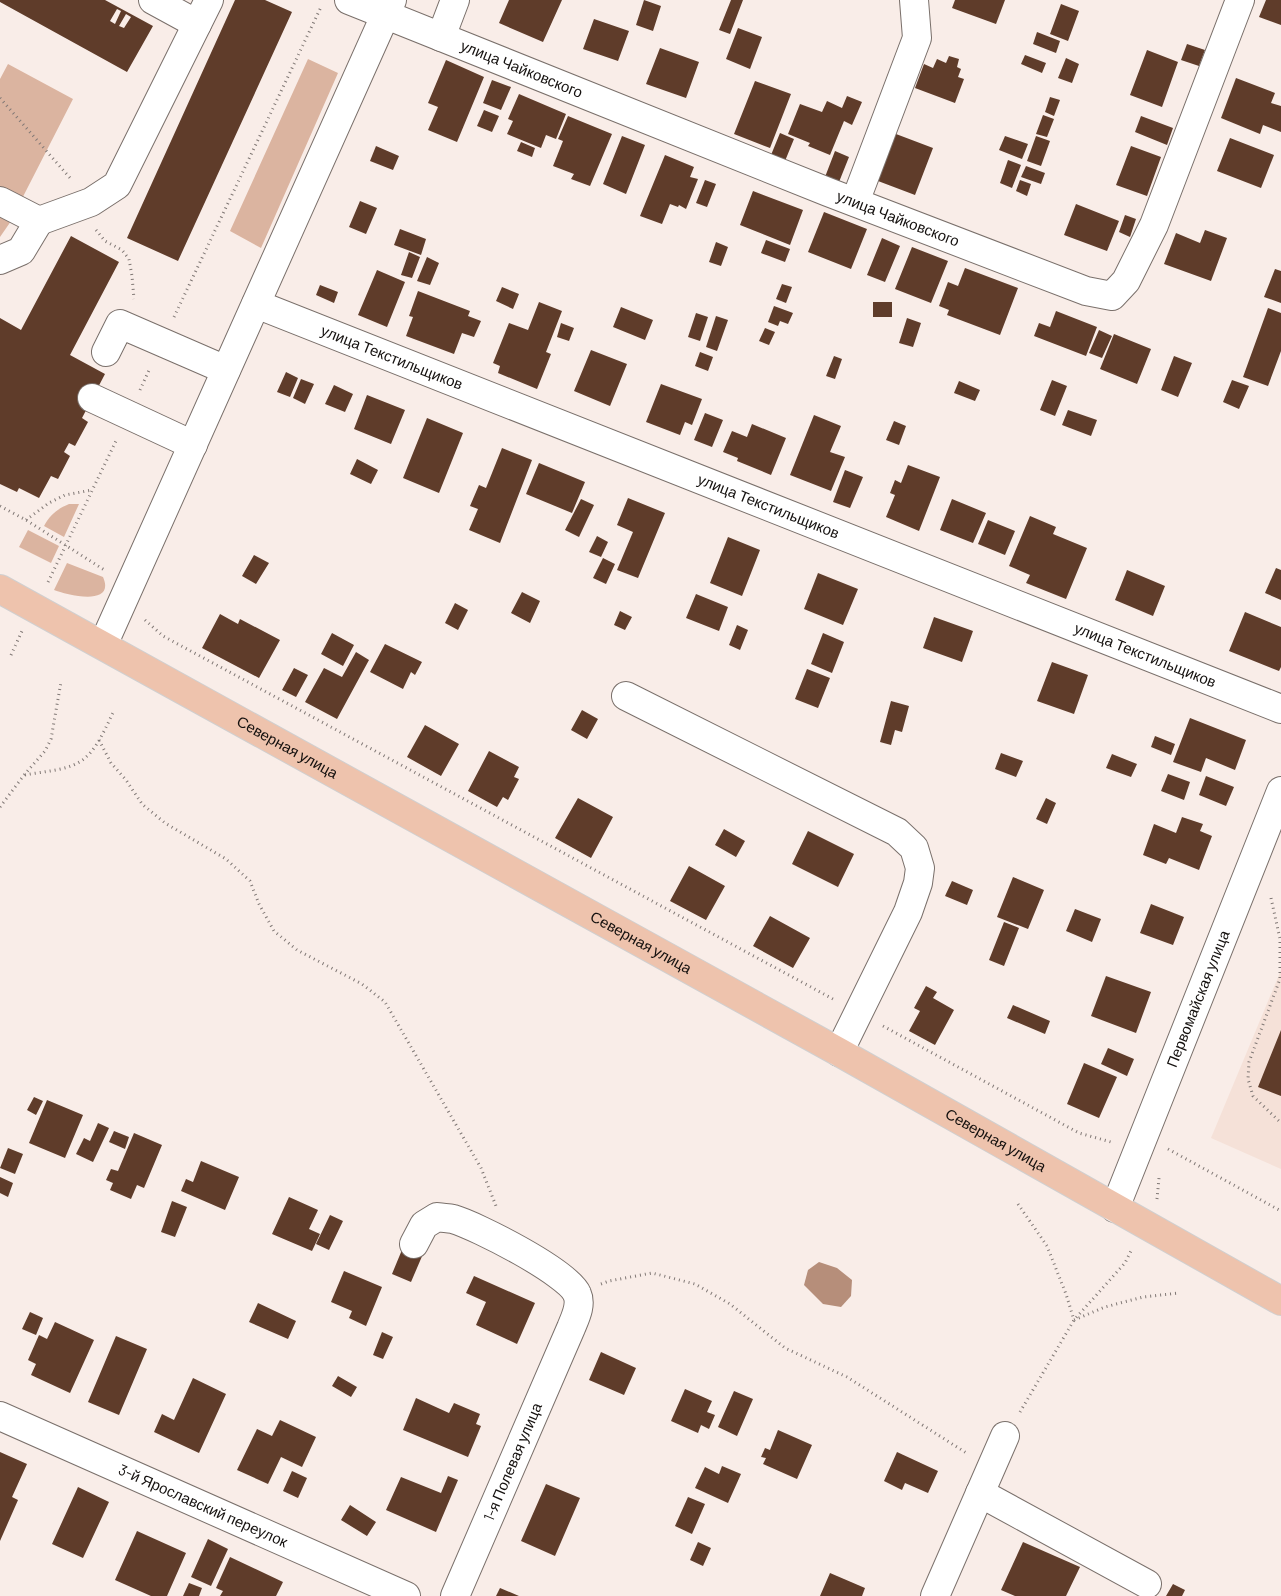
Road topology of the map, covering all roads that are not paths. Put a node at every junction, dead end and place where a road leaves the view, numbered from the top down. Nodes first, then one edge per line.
1 (153, 0) edge
2 (349, 0) edge
3 (455, 0) edge
4 (914, 0) edge
5 (1240, 0) edge
6 (389, 8) edge
7 (203, 12) edge
8 (441, 37) junction
9 (0, 200) edge
10 (855, 202) junction
11 (39, 221) junction
12 (0, 260) edge
13 (256, 304) junction
14 (106, 352) dead end
15 (226, 370) junction
16 (92, 398) dead end
17 (193, 445) junction
18 (0, 589) edge
19 (103, 645) junction
20 (626, 696) dead end
21 (1281, 709) edge
22 (1281, 791) edge
23 (839, 1052) junction
24 (1115, 1208) junction
25 (414, 1244) dead end
26 (1281, 1300) edge
27 (0, 1416) edge
28 (1005, 1436) road end
29 (980, 1493) junction
30 (1146, 1584) dead end
31 (406, 1596) edge
32 (455, 1596) edge
33 (935, 1596) edge

1 - 7 street
2 - 6 street, улица Чайковского
3 - 8 street
4 - 10 street
5 - 10 street, улица Чайковского
6 - 8 street, улица Чайковского
6 - 13 street
7 - 11 street
8 - 10 street, улица Чайковского
9 - 11 street
11 - 12 street
13 - 15 street
13 - 21 street, улица Текстильщиков
14 - 15 street
15 - 17 street
16 - 17 street
17 - 19 street
18 - 19 main road, Северная улица
19 - 23 main road, Северная улица
20 - 23 street
22 - 24 street, Первомайская улица
23 - 24 main road, Северная улица
24 - 26 main road, Северная улица
25 - 32 street, 1-я Полевая улица
27 - 31 street, 3-й Ярославский переулок
28 - 29 street
29 - 30 street
29 - 33 street

